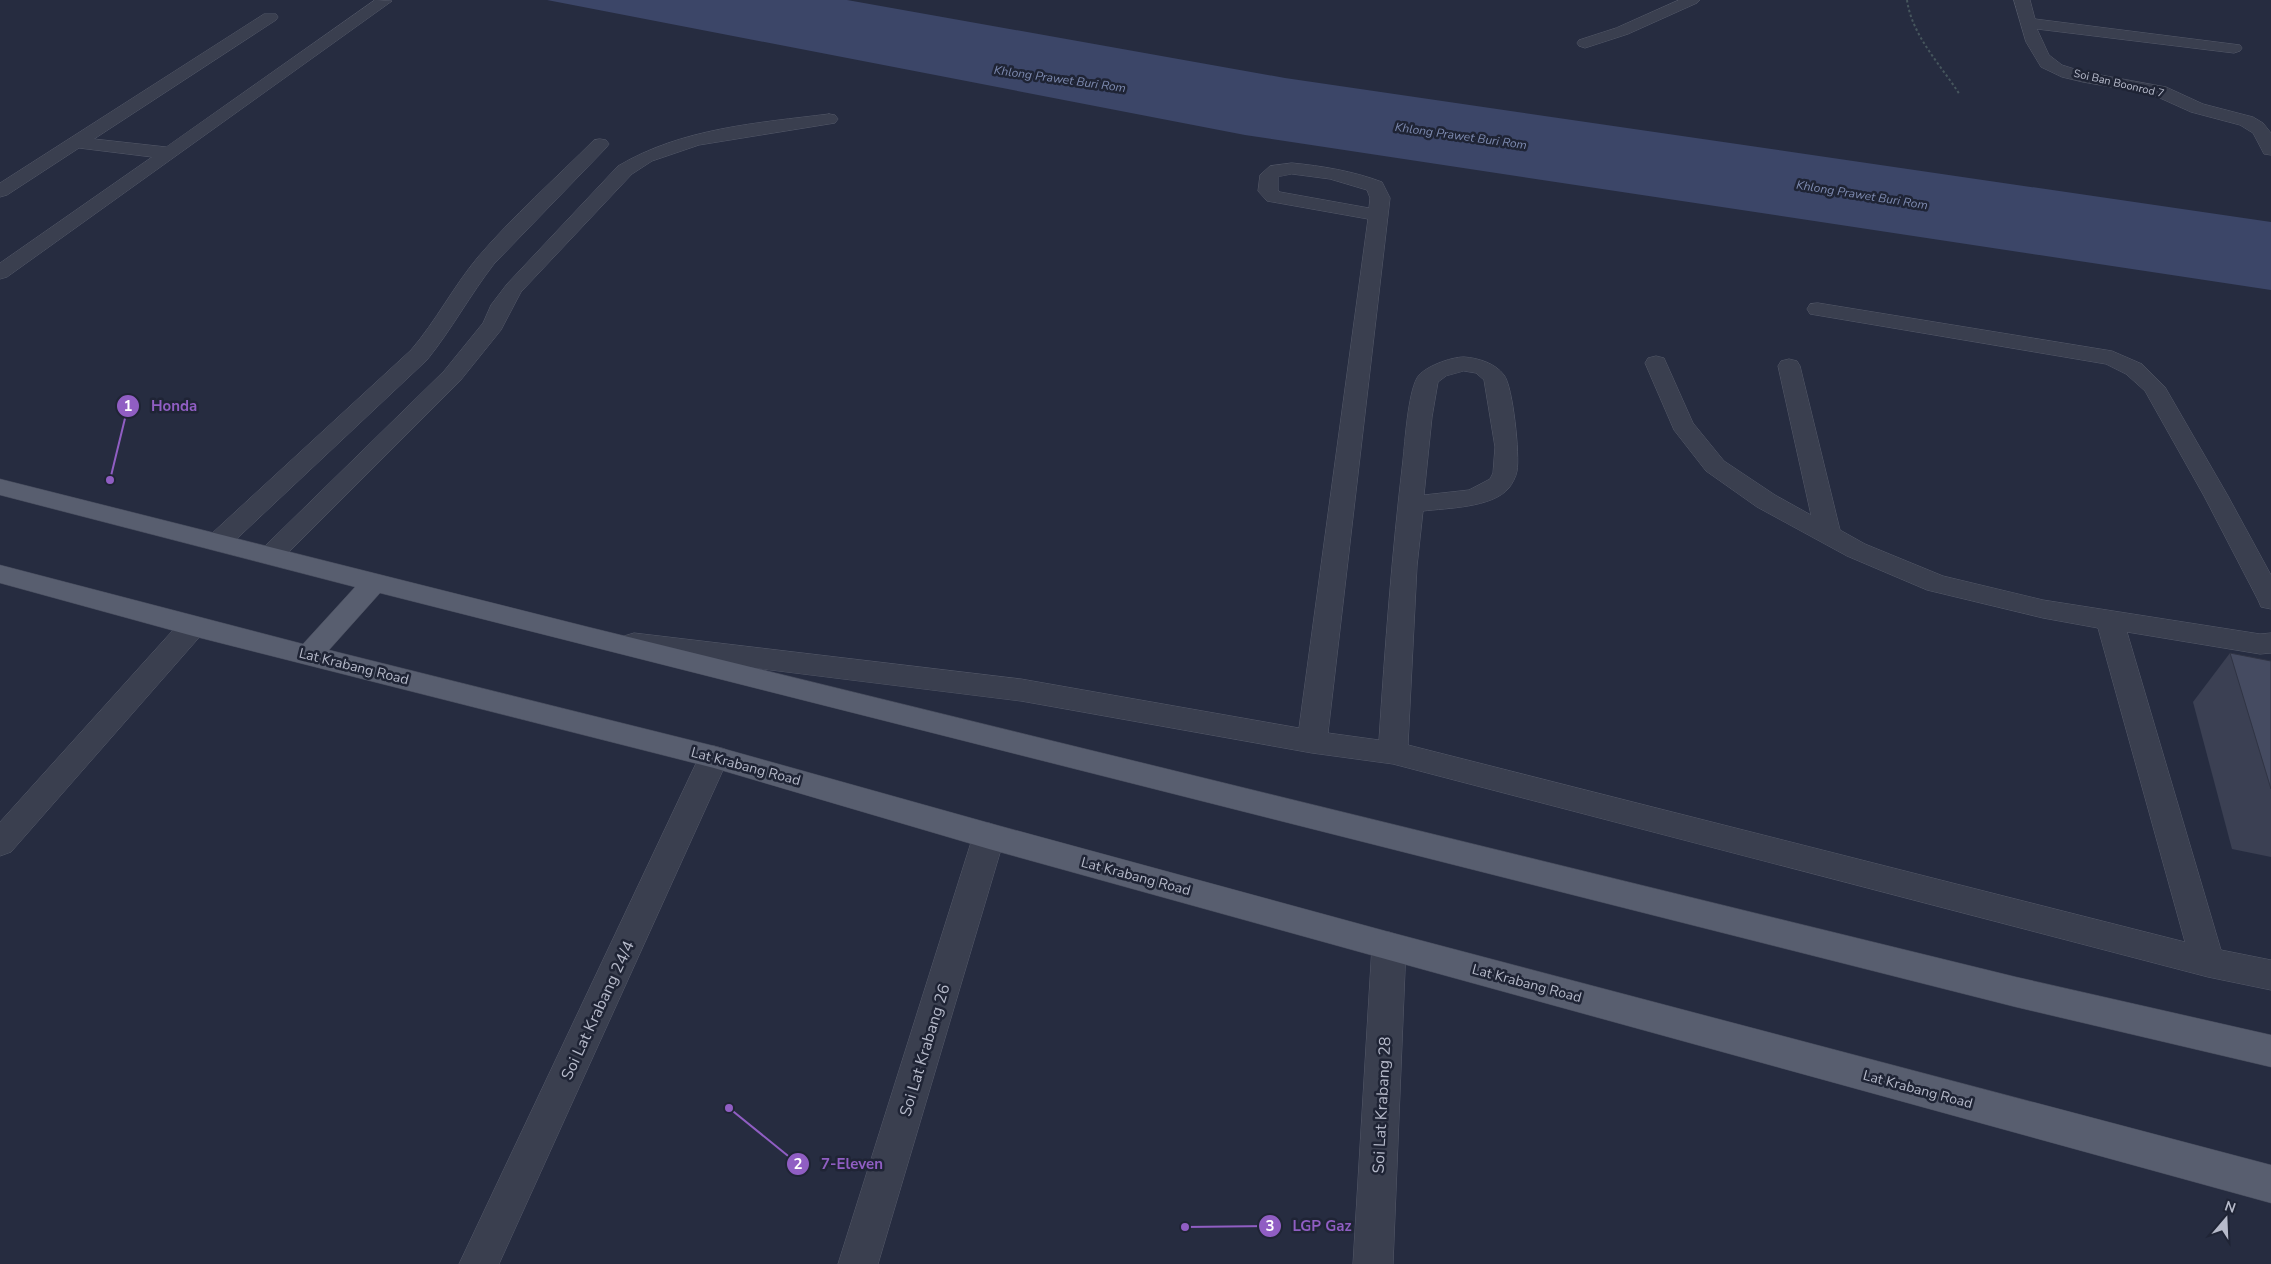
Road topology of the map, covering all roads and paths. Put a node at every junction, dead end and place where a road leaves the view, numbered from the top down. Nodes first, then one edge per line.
1 (384, 0) edge
2 (1692, 0) edge
3 (1907, 0) edge
4 (2022, 0) edge
5 (270, 17) dead end
6 (2027, 23) junction
7 (1585, 43) dead end
8 (2234, 48) dead end
9 (1960, 96) dead end
10 (829, 119) dead end
11 (76, 142) junction
12 (600, 144) dead end
13 (2270, 150) dead end
14 (168, 154) junction
15 (0, 191) edge
16 (1378, 215) dead end
17 (0, 273) edge
18 (1818, 309) dead end
19 (1656, 363) dead end
20 (1789, 366) dead end
21 (0, 487) edge
22 (1411, 504) junction
23 (1828, 535) junction
24 (218, 542) junction
25 (271, 555) junction
26 (0, 574) edge
27 (374, 583) junction
28 (2271, 600) edge
29 (2110, 620) junction
30 (193, 626) junction
31 (588, 637) junction
32 (2271, 643) edge
33 (309, 655) junction
34 (1312, 742) junction
35 (1393, 753) junction
36 (714, 757) junction
37 (989, 836) junction
38 (0, 843) edge
39 (1389, 946) junction
40 (2208, 962) junction
41 (2271, 975) edge
42 (2271, 1051) edge
43 (2271, 1184) edge
44 (479, 1264) edge
45 (858, 1264) edge
46 (1373, 1264) edge

1 - 14 street
2 - 7 street
3 - 9 path
4 - 6 street, Soi Ban Boonrod 7
5 - 11 street
6 - 8 street
6 - 13 street, Soi Ban Boonrod 7
10 - 25 street
11 - 14 street
11 - 15 street
12 - 24 street
14 - 17 street
16 - 34 street
18 - 28 street
19 - 23 street
20 - 23 street
21 - 24 main road
22 - 22 street
22 - 35 street
23 - 29 street
24 - 25 main road
25 - 27 main road
26 - 30 main road, Lat Krabang Road
27 - 31 main road
27 - 33 main road
29 - 32 street
29 - 40 street
30 - 33 main road, Lat Krabang Road
30 - 38 street
31 - 34 street
31 - 42 main road
33 - 36 main road, Lat Krabang Road
34 - 35 street
35 - 40 street
36 - 37 main road, Lat Krabang Road
36 - 44 street, Soi Lat Krabang 24/4
37 - 39 main road, Lat Krabang Road
37 - 45 street, Soi Lat Krabang 26
39 - 43 main road, Lat Krabang Road
39 - 46 street, Soi Lat Krabang 28
40 - 41 street

